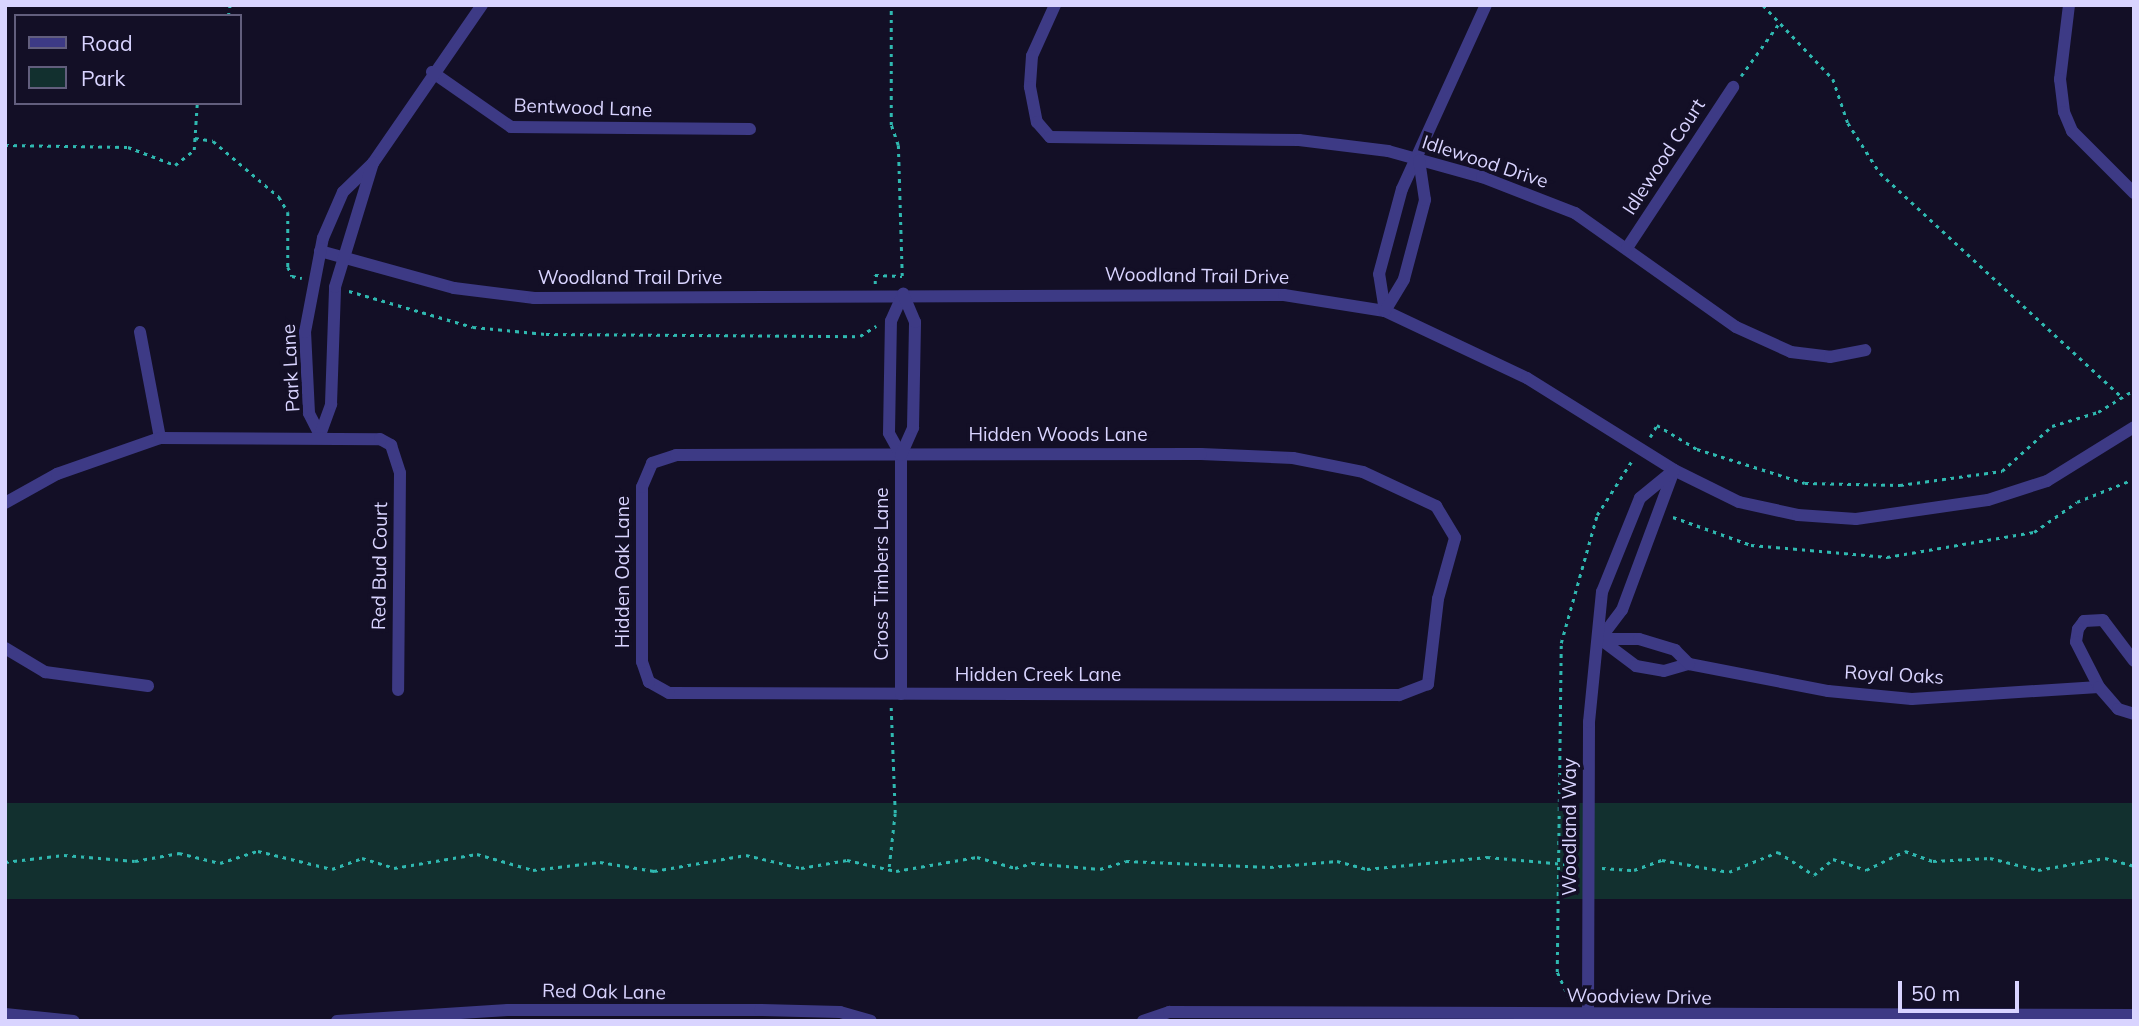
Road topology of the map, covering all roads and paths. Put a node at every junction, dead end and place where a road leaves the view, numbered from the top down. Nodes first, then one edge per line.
1 (482, 5) edge
2 (891, 5) edge
3 (1055, 5) edge
4 (1486, 5) edge
5 (1763, 5) edge
6 (2069, 5) edge
7 (1780, 22) junction
8 (432, 72) junction
9 (1733, 87) joint
10 (197, 105) edge
11 (750, 129) dead end
12 (5, 145) edge
13 (1419, 159) junction
14 (373, 163) junction
15 (2134, 194) edge
16 (1627, 248) junction
17 (320, 251) junction
18 (348, 257) junction
19 (903, 294) junction
20 (875, 295) junction
21 (1385, 311) junction
22 (140, 332) dead end
23 (1865, 349) dead end
24 (2134, 390) edge
25 (2122, 397) junction
26 (2134, 427) edge
27 (320, 435) junction
28 (160, 438) junction
29 (1642, 450) junction
30 (901, 455) junction
31 (652, 463) joint
32 (1674, 470) junction
33 (2134, 479) edge
34 (5, 503) edge
35 (1664, 510) junction
36 (1600, 639) junction
37 (5, 648) edge
38 (2134, 661) edge
39 (1689, 664) junction
40 (649, 682) joint
41 (1428, 684) joint
42 (148, 686) dead end
43 (2099, 687) junction
44 (398, 690) dead end
45 (895, 694) junction
46 (2134, 714) edge
47 (5, 862) edge
48 (1557, 863) junction
49 (1590, 866) junction
50 (2134, 866) edge
51 (889, 867) junction
52 (5, 1014) edge
53 (1588, 1015) junction
54 (2134, 1015) edge
55 (1144, 1019) edge
56 (1356, 1019) edge
57 (1827, 1019) edge
58 (74, 1021) edge
59 (337, 1021) edge
60 (871, 1021) edge

1 - 8 street, Park Lane
2 - 20 path
3 - 13 street, Idlewood Drive
4 - 13 street
5 - 7 path
6 - 15 street
7 - 9 path
7 - 25 path
8 - 11 street, Bentwood Lane
8 - 14 street, Park Lane
9 - 16 street, Idlewood Court
10 - 12 path
13 - 16 street, Idlewood Drive
13 - 21 street
13 - 21 street
14 - 17 street, Park Lane
14 - 18 street, Park Lane
16 - 23 street, Idlewood Drive
17 - 18 street, Woodland Trail Drive
17 - 27 street, Park Lane
18 - 20 street, Woodland Trail Drive
18 - 27 street, Park Lane
19 - 20 street, Woodland Trail Drive
19 - 21 street, Woodland Trail Drive
19 - 30 street, Cross Timbers Lane
19 - 30 street, Cross Timbers Lane
21 - 29 street, Woodland Trail Drive
22 - 28 street
24 - 25 path
25 - 29 path
26 - 32 street, Woodland Trail Drive
27 - 28 street
27 - 44 street, Red Bud Court
28 - 34 street
29 - 32 street, Woodland Trail Drive
29 - 48 path
30 - 31 street, Hidden Woods Lane
30 - 41 street, Hidden Woods Lane
30 - 45 street, Cross Timbers Lane
31 - 40 street, Hidden Oak Lane
32 - 35 street, Woodland Way
32 - 36 street, Woodland Way
33 - 35 path
35 - 36 street, Woodland Way
36 - 39 street, Royal Oaks
36 - 39 street, Royal Oaks
36 - 49 street, Woodland Way
37 - 42 street
38 - 43 street
39 - 43 street, Royal Oaks
40 - 45 street, Hidden Creek Lane
41 - 45 street, Hidden Creek Lane
43 - 46 street
45 - 51 path
47 - 51 path
48 - 49 path
48 - 51 path
48 - 53 path
49 - 50 path
49 - 53 street, Woodland Way
52 - 58 street
53 - 56 street, Woodview Drive
53 - 57 street, Woodview Drive
54 - 57 street, Woodview Drive
55 - 56 street, Woodview Drive
59 - 60 street, Red Oak Lane

